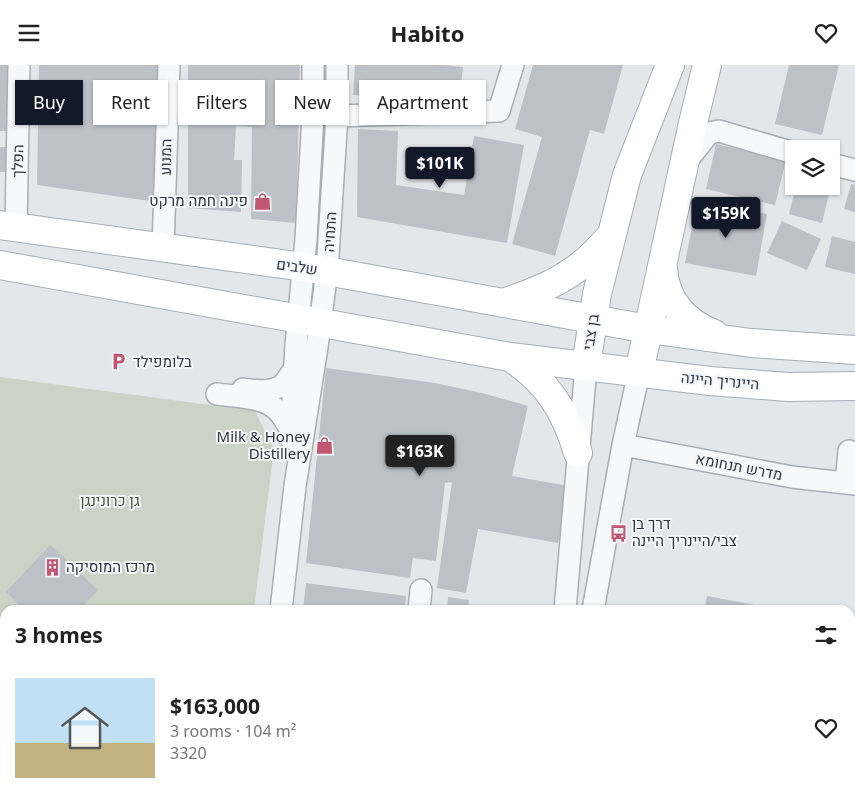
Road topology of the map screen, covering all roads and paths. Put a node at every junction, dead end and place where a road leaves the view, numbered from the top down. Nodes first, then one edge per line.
1 (19, 65) edge
2 (169, 65) edge
3 (313, 65) edge
4 (338, 65) edge
5 (513, 65) edge
6 (670, 65) edge
7 (707, 65) edge
8 (338, 80) edge
9 (349, 116) edge
10 (336, 125) edge
11 (785, 150) edge
12 (684, 165) junction
13 (840, 166) edge
14 (855, 171) edge
15 (8, 227) edge
16 (611, 236) junction
17 (163, 249) junction
18 (663, 263) junction
19 (0, 265) edge
20 (316, 269) junction
21 (502, 303) junction
22 (593, 318) junction
23 (309, 322) junction
24 (648, 329) junction
25 (730, 340) junction
26 (855, 350) edge
27 (510, 357) junction
28 (586, 366) junction
29 (294, 370) junction
30 (639, 372) junction
31 (855, 386) edge
32 (291, 430) junction
33 (623, 445) junction
34 (849, 451) dead end
35 (578, 453) junction
36 (851, 483) edge
37 (295, 486) junction
38 (282, 605) edge
39 (565, 605) edge
40 (593, 605) edge

1 - 15 street, הפלך
2 - 17 street, המנוע
3 - 20 street, התחיה
4 - 8 street, התחיה
5 - 9 street
6 - 16 main road, בן צבי
7 - 12 main road
10 - 20 street, התחיה
11 - 12 street
12 - 18 main road
13 - 14 street
15 - 17 main road, שלבים
16 - 21 main road
16 - 22 main road, בן צבי
17 - 20 main road, שלבים
18 - 24 main road
18 - 25 main road
19 - 23 main road
20 - 21 main road, שלבים
20 - 23 street, התחיה
21 - 22 main road, שלבים
22 - 24 main road
22 - 28 main road, בן צבי
23 - 27 main road
23 - 29 street, התחיה
23 - 37 street, התחיה
24 - 25 main road
24 - 30 main road
25 - 26 main road
27 - 28 main road
27 - 35 main road
28 - 30 main road, היינריך היינה
28 - 35 street, בן צבי
29 - 32 street, התחיה
29 - 32 street
30 - 31 main road, היינריך היינה
30 - 33 street
32 - 37 street, התחיה
33 - 36 street, מדרש תנחומא
33 - 40 street
34 - 36 street
35 - 39 street, בן צבי
37 - 38 street, התחיה

